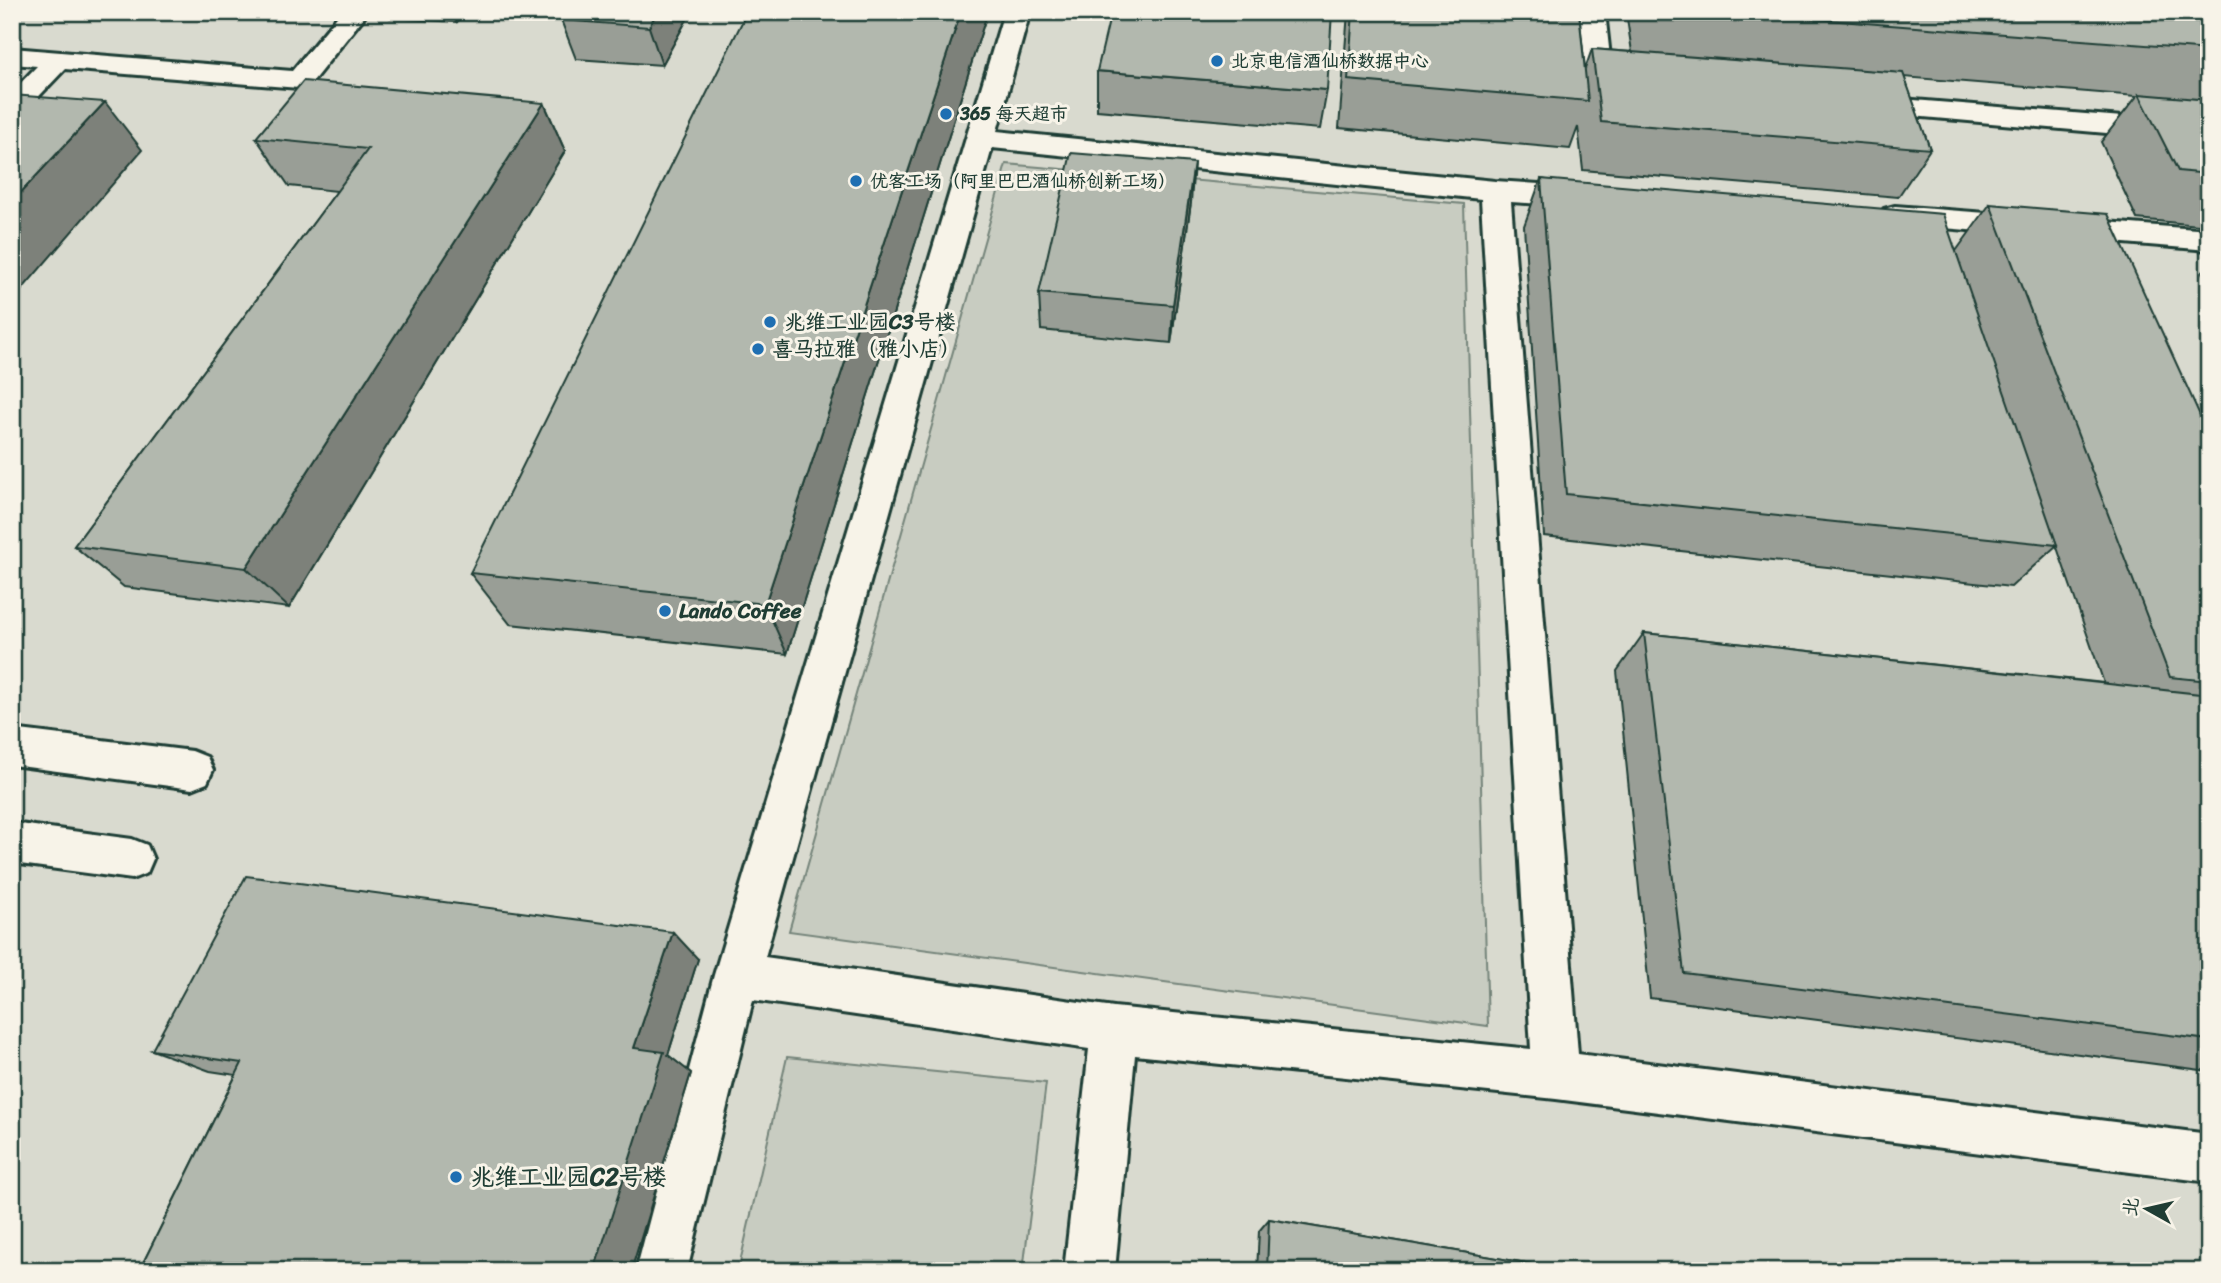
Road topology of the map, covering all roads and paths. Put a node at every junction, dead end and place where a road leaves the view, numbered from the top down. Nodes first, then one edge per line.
1 (355, 12) edge
2 (1017, 12) edge
3 (1592, 12) edge
4 (12, 56) edge
5 (58, 60) junction
6 (1640, 86) edge
7 (1834, 102) edge
8 (12, 107) edge
9 (2209, 133) edge
10 (979, 138) junction
11 (1495, 191) junction
12 (1617, 199) edge
13 (1863, 214) edge
14 (2209, 240) edge
15 (12, 747) edge
16 (192, 769) dead end
17 (12, 843) edge
18 (132, 859) dead end
19 (737, 975) junction
20 (1114, 1030) junction
21 (1556, 1074) junction
22 (2209, 1158) edge
23 (661, 1271) edge
24 (1089, 1271) edge

1 - 5 street
2 - 10 street
3 - 6 street
4 - 5 street
5 - 8 street
7 - 9 street
10 - 11 street
10 - 19 street
11 - 12 street
11 - 21 street
13 - 14 street
15 - 16 street
17 - 18 street
19 - 20 street
19 - 23 street
20 - 21 street
20 - 24 street
21 - 22 street

